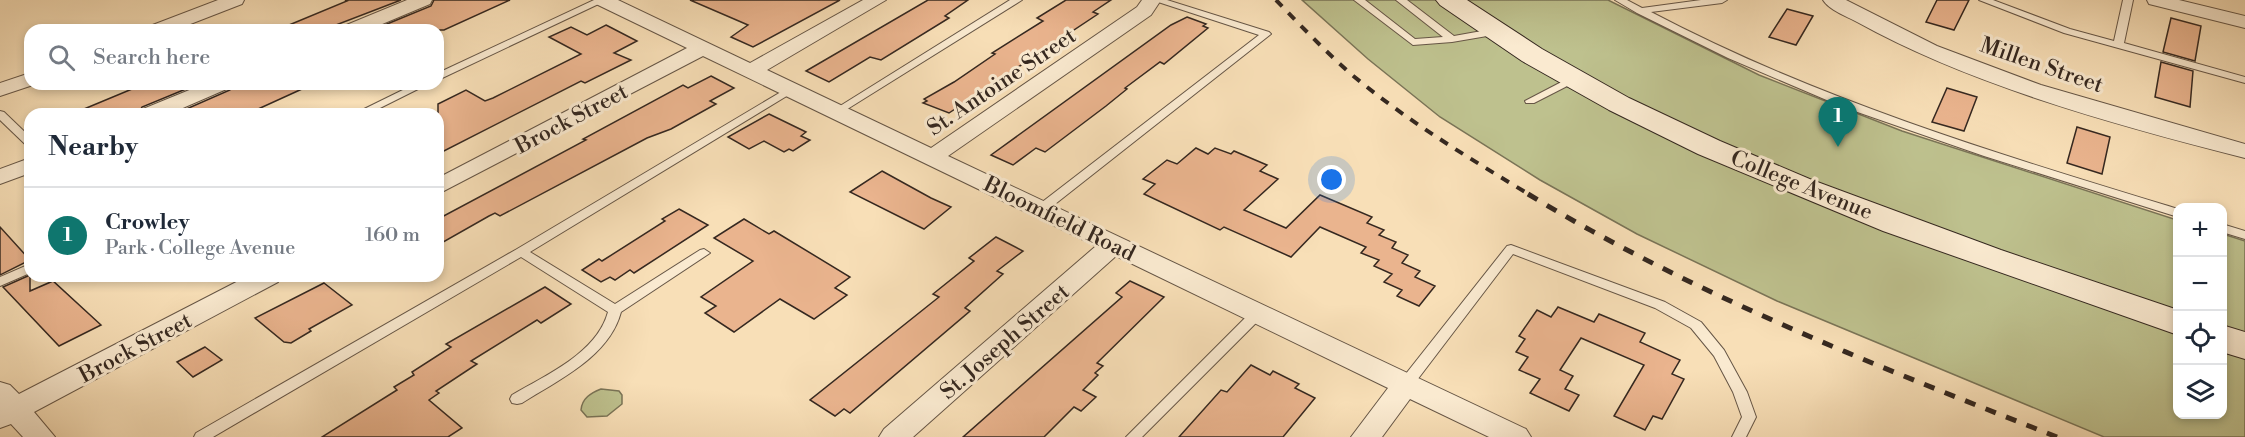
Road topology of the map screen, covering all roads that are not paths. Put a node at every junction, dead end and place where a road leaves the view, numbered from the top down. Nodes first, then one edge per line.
1 (235, 0) edge
2 (423, 0) edge
3 (603, 0) edge
4 (877, 0) edge
5 (1017, 0) edge
6 (1152, 0) edge
7 (1157, 0) edge
8 (1359, 0) edge
9 (1401, 0) edge
10 (1449, 0) edge
11 (1620, 0) edge
12 (1722, 0) edge
13 (1832, 0) edge
14 (1983, 0) edge
15 (2128, 0) edge
16 (2156, 0) edge
17 (1640, 10) junction
18 (2245, 22) edge
19 (173, 24) edge
20 (365, 24) edge
21 (1493, 32) junction
22 (1452, 39) junction
23 (2118, 46) junction
24 (703, 48) junction
25 (752, 70) junction
26 (444, 74) edge
27 (1573, 79) junction
28 (2245, 80) edge
29 (24, 81) edge
30 (791, 89) junction
31 (0, 90) edge
32 (208, 90) edge
33 (410, 90) edge
34 (1530, 101) dead end
35 (165, 108) edge
36 (372, 108) edge
37 (837, 111) junction
38 (0, 114) edge
39 (24, 137) edge
40 (2245, 151) edge
41 (932, 157) junction
42 (24, 167) edge
43 (0, 177) edge
44 (444, 184) edge
45 (1041, 209) junction
46 (2173, 211) edge
47 (2227, 229) edge
48 (2245, 235) edge
49 (1114, 244) junction
50 (521, 252) junction
51 (704, 253) dead end
52 (24, 271) edge
53 (0, 282) edge
54 (257, 282) edge
55 (615, 310) junction
56 (1258, 313) junction
57 (2173, 321) edge
58 (2227, 339) edge
59 (2245, 346) edge
60 (1406, 384) junction
61 (517, 399) dead end
62 (5, 406) edge
63 (39, 437) edge
64 (201, 437) edge
65 (894, 437) edge
66 (1133, 437) edge
67 (1366, 437) edge
68 (1516, 437) edge
69 (1739, 437) edge

1 - 19 street
2 - 20 street
3 - 24 street, Bloomfield Road
3 - 26 lane
4 - 25 street
5 - 37 lane
6 - 41 street, St. Antoine Street
7 - 45 lane
8 - 22 lane
9 - 22 lane
10 - 21 street, College Avenue
11 - 17 lane
12 - 17 lane
13 - 40 street, Millen Street
14 - 23 lane
15 - 23 lane
16 - 18 street
17 - 46 lane
21 - 22 lane
21 - 27 street, College Avenue
23 - 28 lane
24 - 25 street, Bloomfield Road
24 - 44 street, Brock Street
25 - 30 street, Bloomfield Road
27 - 34 lane
27 - 57 street, College Avenue
29 - 31 street
30 - 37 street, Bloomfield Road
30 - 50 lane
32 - 35 street
33 - 36 lane
37 - 41 street, Bloomfield Road
38 - 39 lane
41 - 45 street, Bloomfield Road
42 - 43 street
45 - 49 street, Bloomfield Road
47 - 48 lane
49 - 56 street, Bloomfield Road
49 - 65 street, St. Joseph Street
50 - 55 lane
50 - 64 lane
51 - 55 lane
52 - 53 lane
54 - 62 street, Brock Street
55 - 61 lane
56 - 60 street, Bloomfield Road
56 - 66 lane
58 - 59 street
60 - 67 street
60 - 68 street, Bloomfield Road
60 - 69 lane
62 - 63 street

